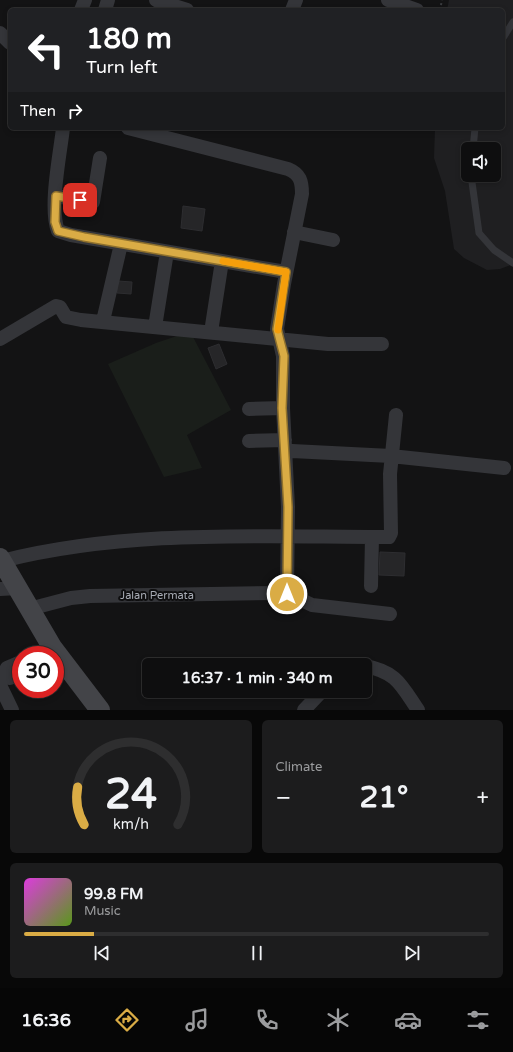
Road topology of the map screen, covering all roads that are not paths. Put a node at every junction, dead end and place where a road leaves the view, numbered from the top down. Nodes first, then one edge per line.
1 (156, 0) edge
2 (388, 0) edge
3 (409, 5) edge
4 (181, 8) edge
5 (513, 22) edge
6 (0, 33) edge
7 (505, 35) edge
8 (8, 41) edge
9 (63, 130) edge
10 (136, 130) edge
11 (475, 130) edge
12 (474, 142) edge
13 (100, 158) dead end
14 (472, 182) edge
15 (56, 196) junction
16 (294, 232) junction
17 (333, 240) dead end
18 (121, 244) junction
19 (167, 252) junction
20 (222, 261) junction
21 (513, 263) edge
22 (286, 272) junction
23 (103, 321) junction
24 (155, 327) junction
25 (211, 332) junction
26 (0, 339) edge
27 (280, 339) junction
28 (382, 344) dead end
29 (282, 408) junction
30 (249, 409) dead end
31 (396, 415) dead end
32 (249, 441) dead end
33 (288, 446) junction
34 (391, 456) junction
35 (504, 468) dead end
36 (287, 536) junction
37 (372, 537) junction
38 (1, 560) edge
39 (371, 586) dead end
40 (9, 588) edge
41 (287, 594) junction
42 (29, 610) junction
43 (390, 614) dead end
44 (46, 646) edge
45 (12, 666) edge
46 (372, 668) edge
47 (64, 670) edge
48 (12, 677) edge
49 (1, 678) edge
50 (315, 698) edge
51 (12, 710) edge
52 (100, 710) edge
53 (304, 710) edge
54 (418, 710) edge

1 - 4 street
2 - 3 street
5 - 7 lane
6 - 8 street
9 - 15 street
10 - 16 street
11 - 12 lane
13 - 15 street
14 - 21 lane
15 - 18 street
16 - 17 street
16 - 22 street
18 - 19 street
18 - 23 street
19 - 20 street
19 - 24 street
20 - 22 street
20 - 25 street
22 - 27 street
23 - 24 street
23 - 26 street
24 - 25 street
25 - 27 street
27 - 28 street
27 - 29 street
29 - 30 street
29 - 33 street
31 - 34 street
32 - 33 street
33 - 34 street
33 - 36 street
34 - 35 street
34 - 37 street
36 - 37 street
36 - 38 street
36 - 41 street
37 - 39 street
38 - 40 main road
40 - 42 main road
41 - 42 street, Jalan Permata
41 - 43 street
42 - 44 main road
45 - 49 street
46 - 54 street
47 - 52 main road
48 - 49 street
49 - 51 street
50 - 53 street

